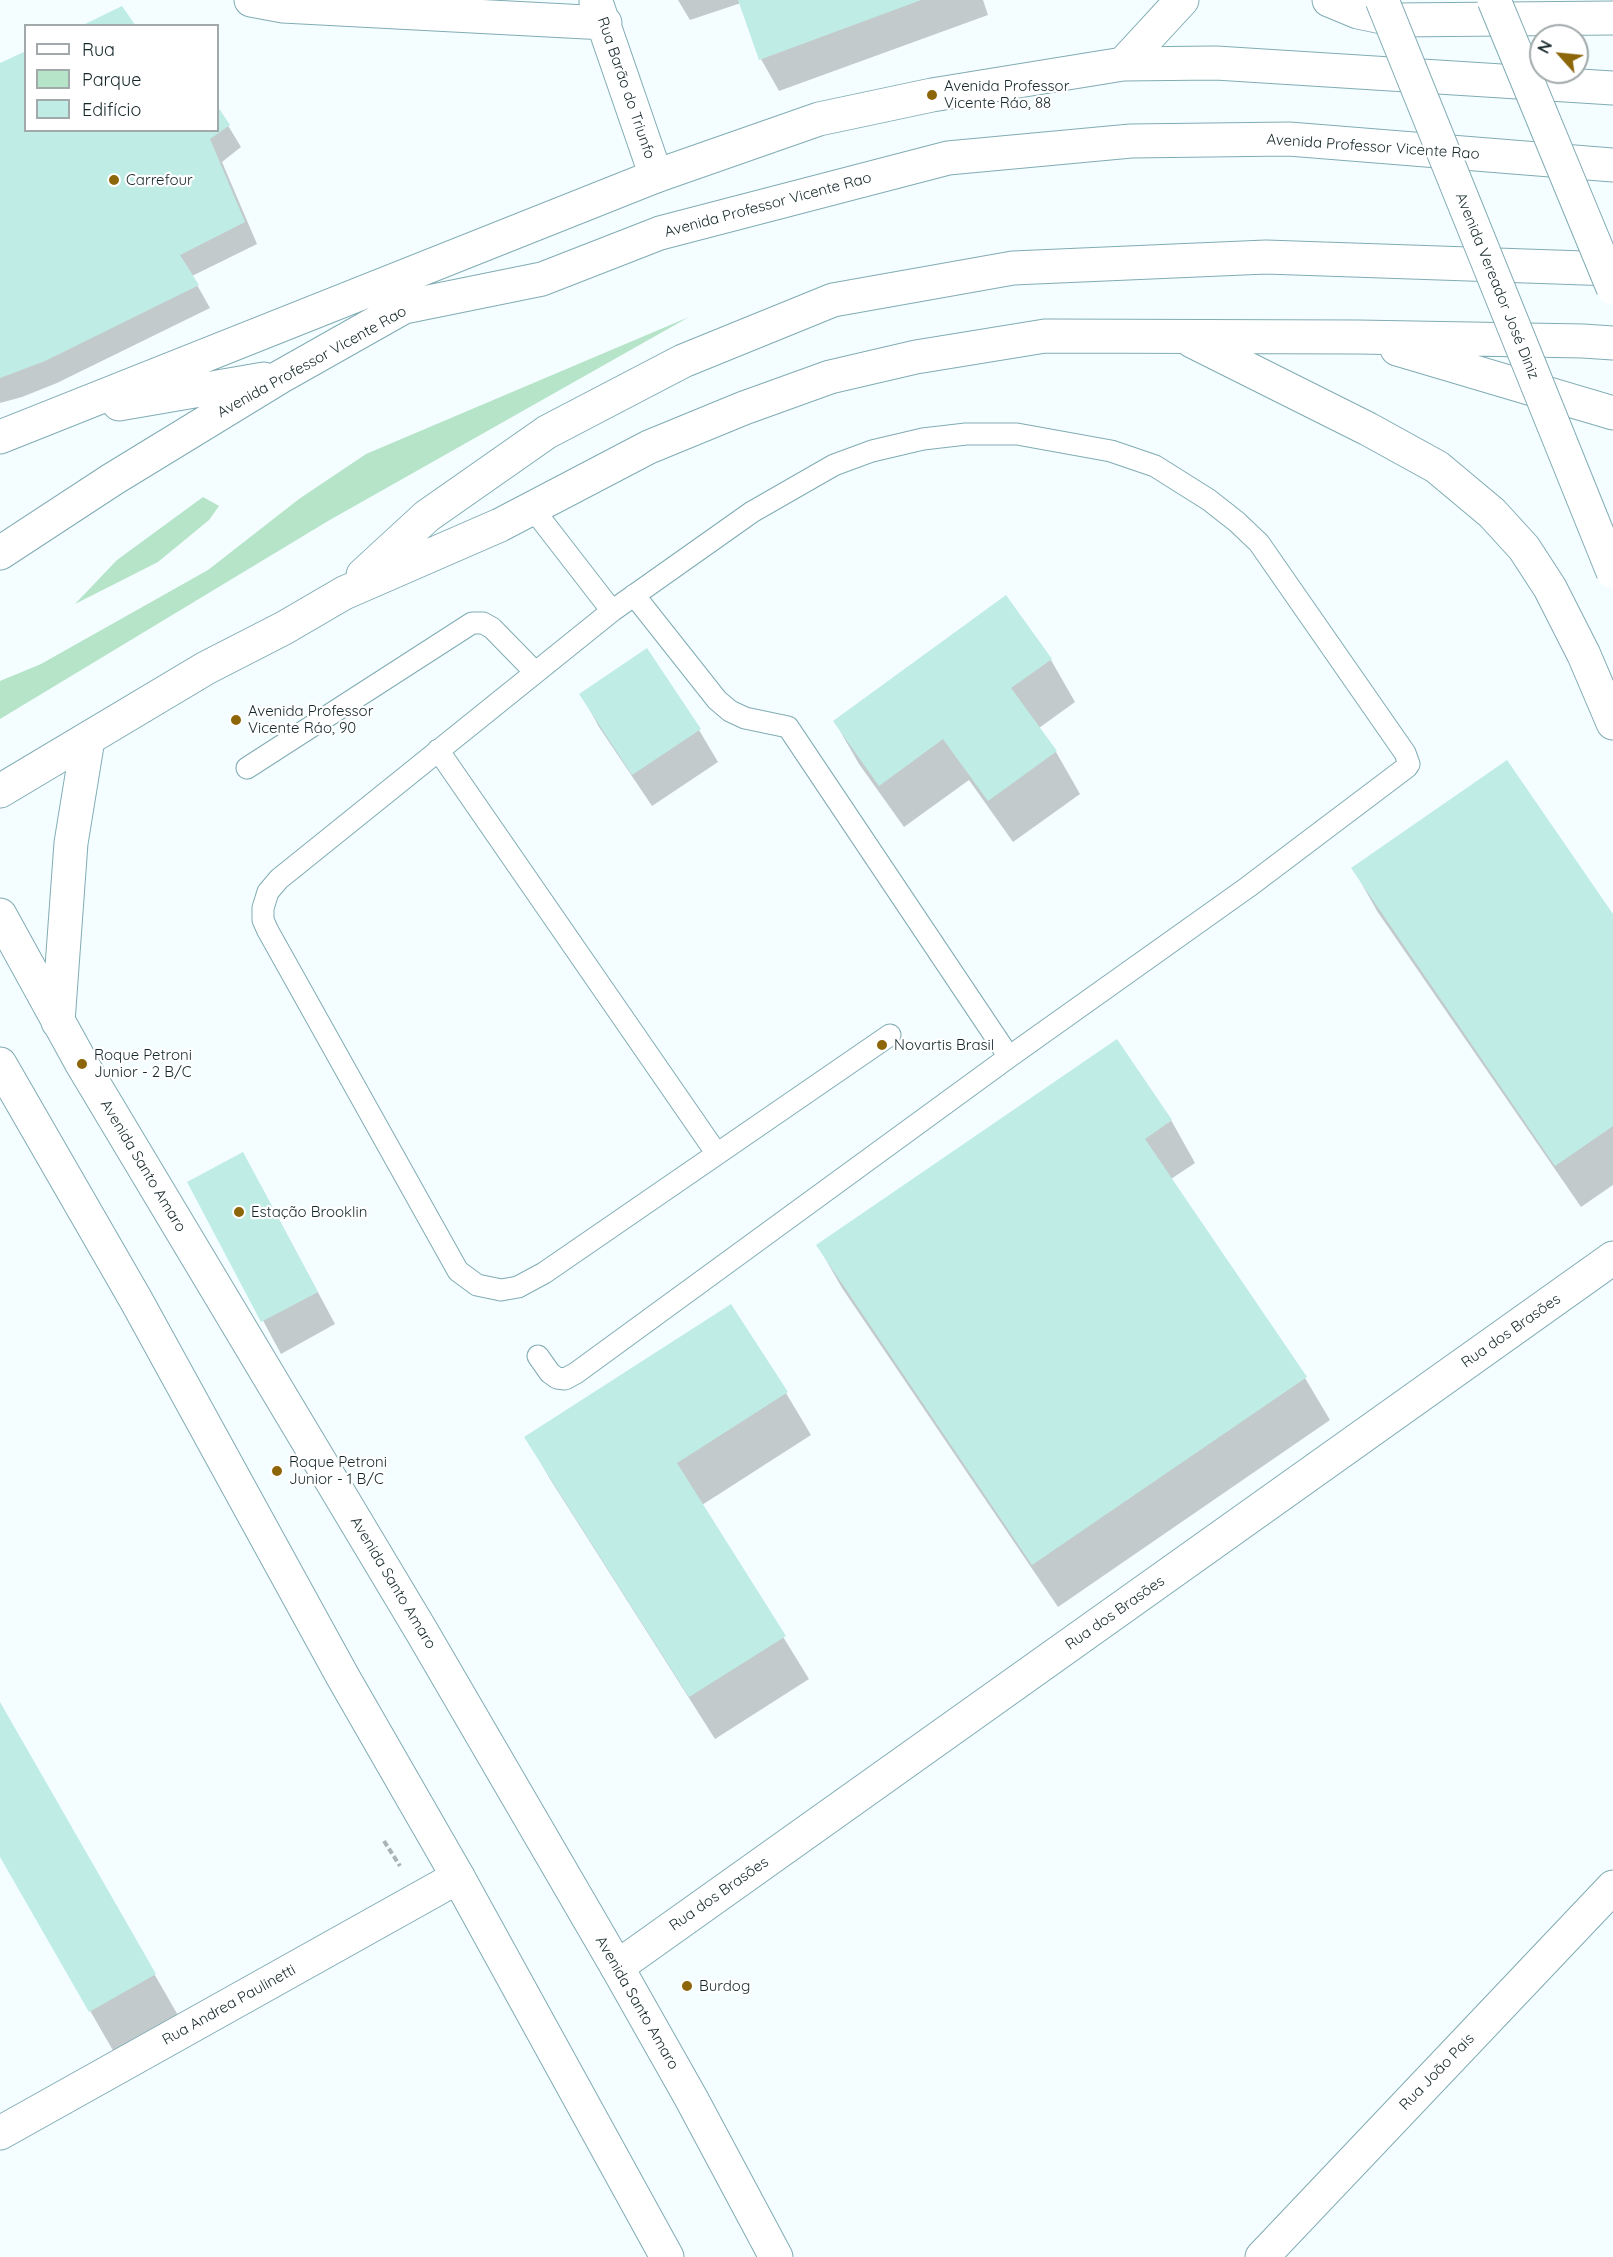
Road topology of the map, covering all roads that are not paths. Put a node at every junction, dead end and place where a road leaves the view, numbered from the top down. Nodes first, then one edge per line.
1 (251, 0) edge
2 (1182, 0) edge
3 (1329, 0) edge
4 (1382, 0) edge
5 (1494, 0) edge
6 (600, 11) edge
7 (1613, 18) edge
8 (1123, 64) junction
9 (1613, 88) edge
10 (1613, 165) edge
11 (656, 176) junction
12 (621, 189) junction
13 (1613, 269) edge
14 (1613, 288) edge
15 (404, 307) junction
16 (1185, 337) junction
17 (1358, 337) junction
18 (1613, 343) edge
19 (280, 377) junction
20 (61, 413) junction
21 (1613, 413) edge
22 (0, 436) edge
23 (533, 509) junction
24 (0, 553) edge
25 (1613, 572) edge
26 (344, 593) junction
27 (633, 595) junction
28 (612, 611) junction
29 (535, 672) junction
30 (1613, 723) edge
31 (88, 739) junction
32 (438, 750) junction
33 (247, 768) dead end
34 (0, 791) edge
35 (0, 915) edge
36 (58, 1022) junction
37 (890, 1035) dead end
38 (1009, 1057) junction
39 (0, 1064) edge
40 (717, 1154) junction
41 (1613, 1258) edge
42 (538, 1356) dead end
43 (458, 1877) junction
44 (1613, 1887) edge
45 (617, 1967) junction
46 (0, 2133) edge
47 (667, 2257) edge
48 (776, 2257) edge
49 (1262, 2257) edge

1 - 6 main road
2 - 8 main road
3 - 7 main road
4 - 25 main road, Avenida Vereador José Diniz, bridge
5 - 14 main road, bridge
6 - 11 main road, Rua Barão do Triunfo
8 - 9 main road
8 - 11 main road
10 - 15 main road, Avenida Professor Vicente Rao
11 - 12 main road
12 - 15 main road
12 - 20 main road
13 - 26 main road
15 - 19 main road, Avenida Professor Vicente Rao
16 - 17 main road
16 - 23 main road
16 - 30 main road
17 - 18 main road
17 - 21 main road
19 - 20 main road
19 - 24 main road, Avenida Professor Vicente Rao
20 - 22 main road
23 - 26 main road
23 - 28 lane
26 - 31 main road
27 - 28 lane
27 - 38 lane
27 - 38 lane
28 - 29 lane
29 - 32 lane
29 - 33 lane
31 - 34 main road
31 - 36 main road
32 - 40 lane
32 - 40 lane
35 - 36 main road, Avenida Santo Amaro
36 - 45 main road, Avenida Santo Amaro
37 - 40 lane
38 - 42 lane
39 - 43 main road
41 - 45 main road, Rua dos Brasões
43 - 46 main road, Rua Andrea Paulinetti
43 - 47 main road
44 - 49 main road, Rua João Pais
45 - 48 main road, Avenida Santo Amaro

